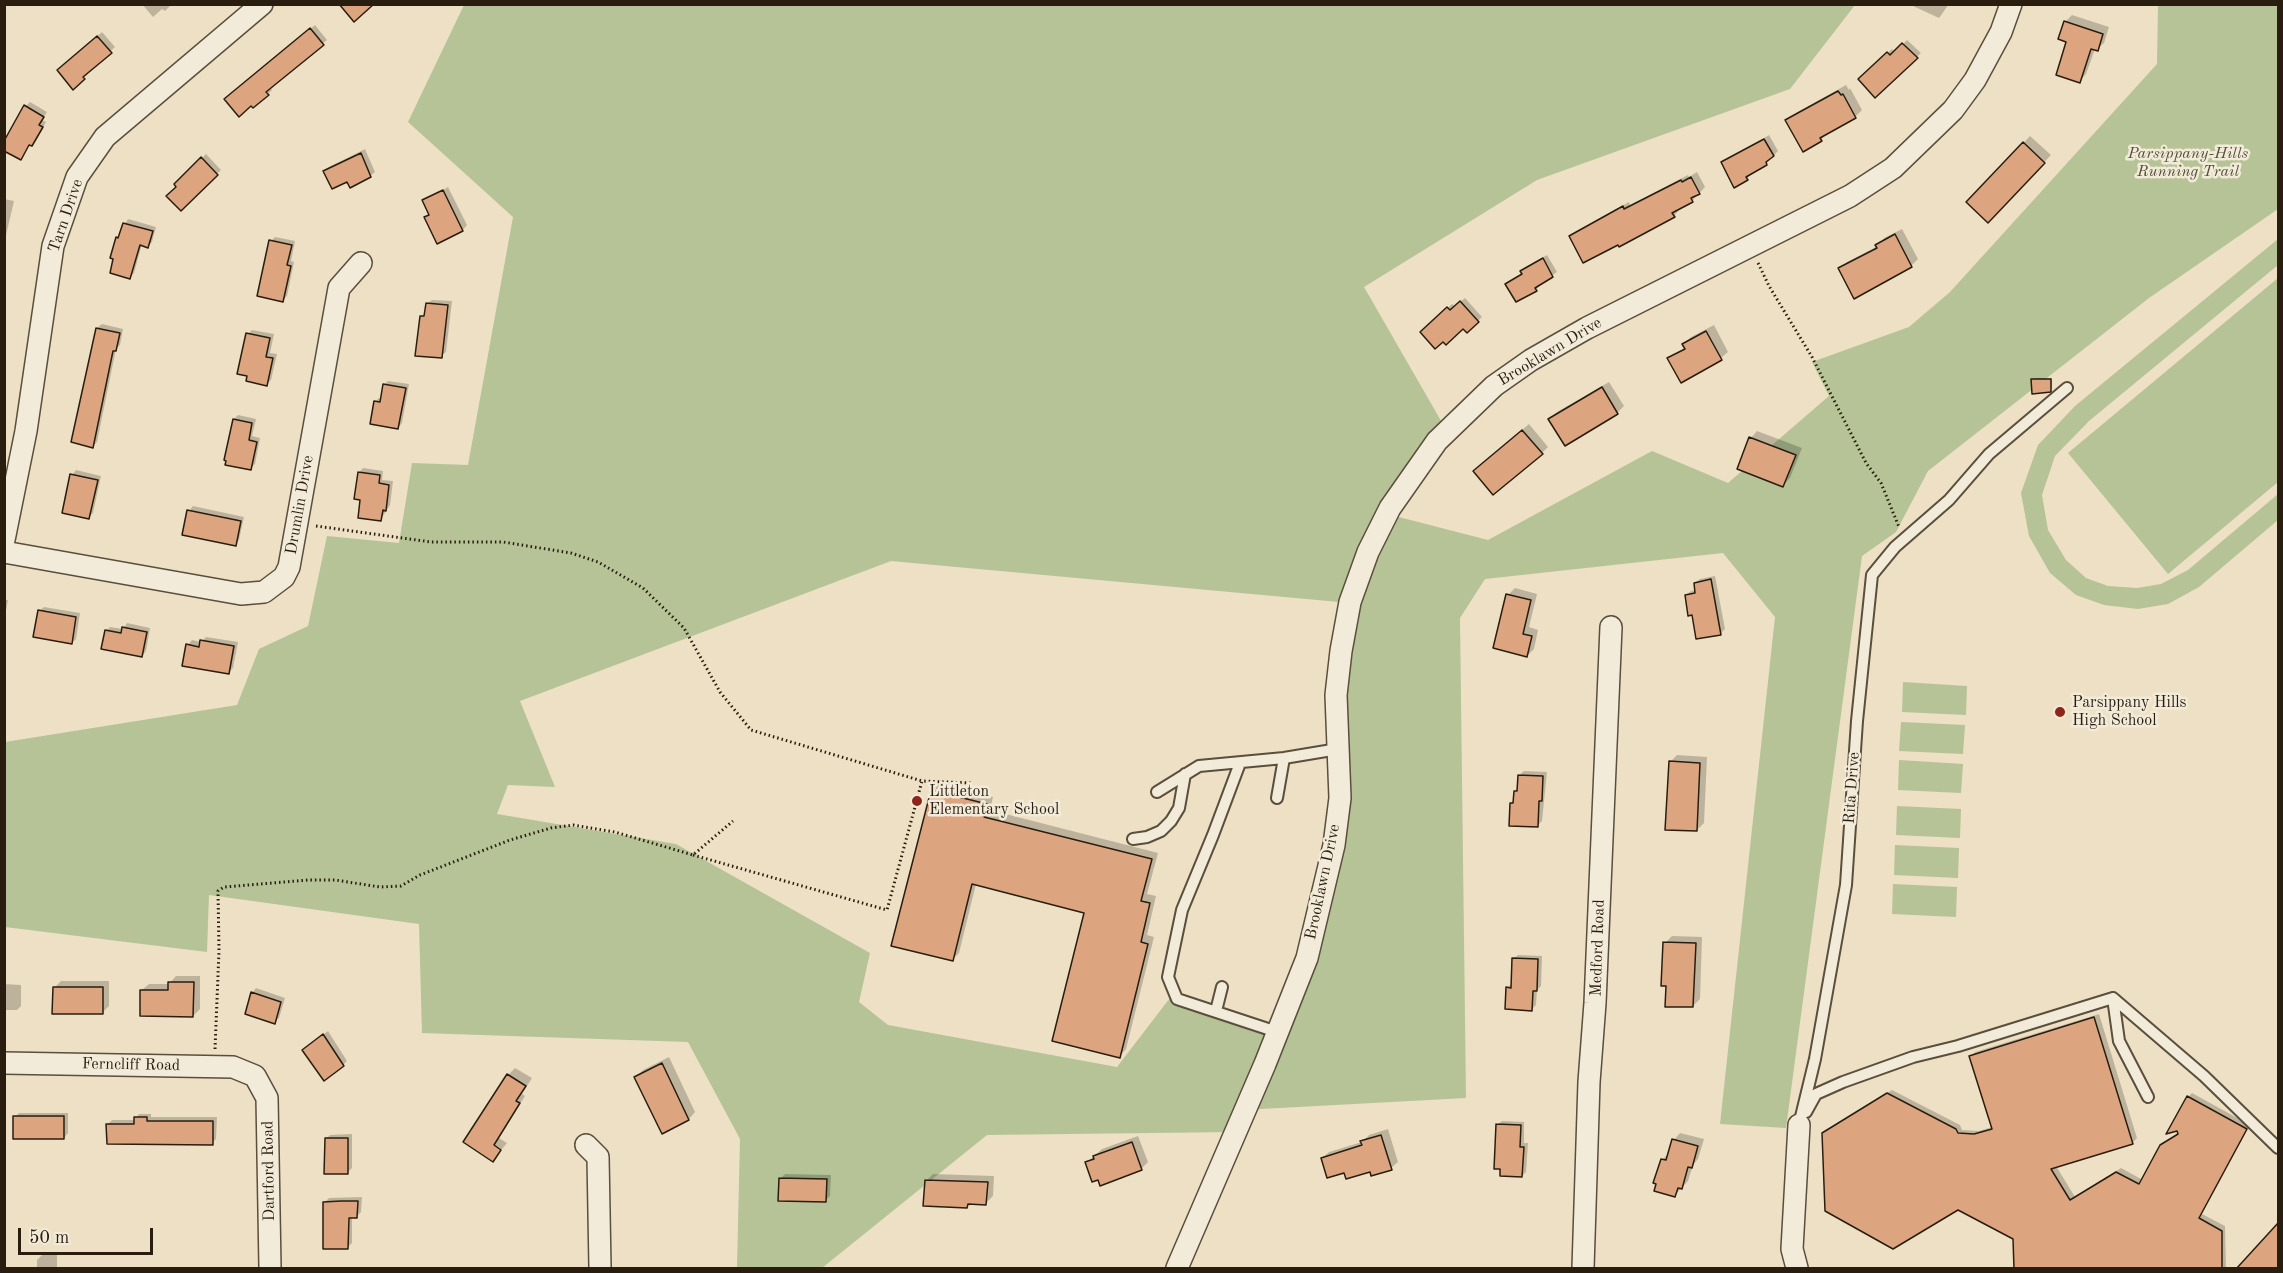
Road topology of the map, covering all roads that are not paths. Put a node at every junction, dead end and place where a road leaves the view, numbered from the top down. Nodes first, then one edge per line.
1 (262, 4) edge
2 (2012, 4) edge
3 (361, 263) dead end
4 (2067, 388) dead end
5 (4, 540) edge
6 (4, 552) edge
7 (1611, 627) dead end
8 (1338, 749) junction
9 (1284, 758) junction
10 (1240, 763) junction
11 (1185, 774) junction
12 (1156, 792) dead end
13 (1277, 798) dead end
14 (1133, 839) dead end
15 (1222, 987) dead end
16 (2113, 998) junction
17 (1216, 1011) junction
18 (1277, 1032) junction
19 (4, 1063) edge
20 (255, 1076) joint
21 (2148, 1097) dead end
22 (1799, 1125) junction
23 (586, 1145) dead end
24 (2278, 1148) edge
25 (1178, 1268) edge
26 (270, 1269) edge
27 (600, 1269) edge
28 (1583, 1269) edge
29 (1797, 1269) edge

1 - 5 street, Tarn Drive
2 - 8 street, Brooklawn Drive
3 - 6 street, Drumlin Drive
4 - 22 lane, Rita Drive
7 - 28 street, Medford Road
8 - 9 lane
8 - 18 street, Brooklawn Drive
9 - 10 lane
9 - 13 lane
10 - 11 lane
10 - 17 lane
11 - 12 lane
11 - 14 lane
15 - 17 lane
16 - 21 lane
16 - 22 lane
16 - 24 lane
17 - 18 lane
18 - 25 street, Brooklawn Drive
19 - 20 street, Ferncliff Road
20 - 26 street, Dartford Road
22 - 29 street, Rita Drive
23 - 27 street

